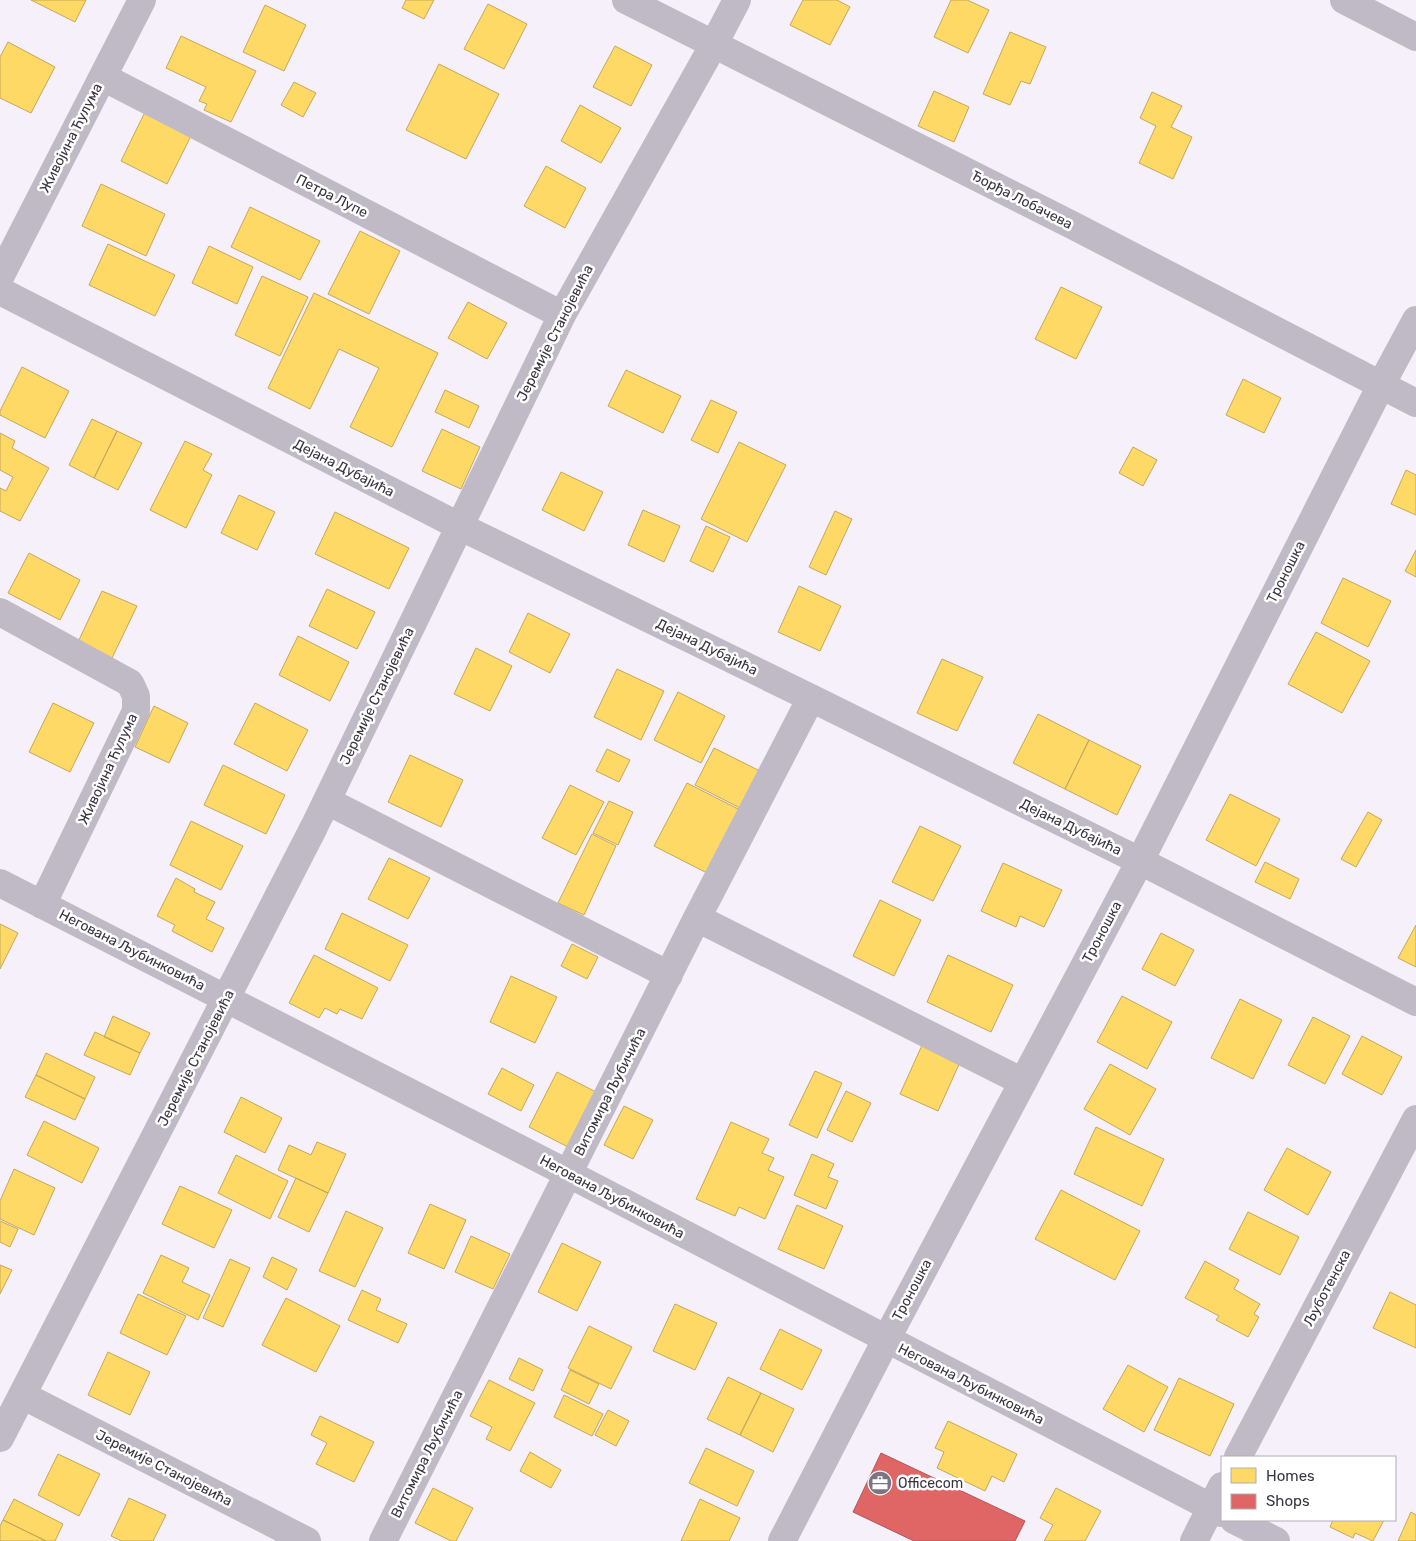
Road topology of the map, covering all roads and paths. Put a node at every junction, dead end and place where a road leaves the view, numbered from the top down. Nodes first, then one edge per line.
1 (142, 0) edge
2 (626, 0) edge
3 (737, 0) edge
4 (1344, 0) edge
5 (1416, 37) edge
6 (714, 44) junction
7 (102, 77) junction
8 (0, 277) edge
9 (0, 291) edge
10 (562, 315) junction
11 (1416, 320) edge
12 (1381, 385) junction
13 (1416, 403) edge
14 (459, 526) junction
15 (0, 612) edge
16 (811, 698) junction
17 (327, 801) junction
18 (1140, 861) junction
19 (0, 883) edge
20 (42, 905) junction
21 (697, 918) junction
22 (669, 975) junction
23 (227, 998) junction
24 (1416, 1002) edge
25 (1023, 1082) junction
26 (1416, 1119) edge
27 (569, 1174) junction
28 (886, 1340) junction
29 (22, 1395) junction
30 (0, 1438) edge
31 (1239, 1456) edge
32 (1221, 1507) edge
33 (1221, 1508) edge
34 (1244, 1521) edge
35 (307, 1541) edge
36 (384, 1541) edge
37 (782, 1541) edge
38 (1194, 1541) edge
39 (1276, 1541) edge

1 - 7 street, Живојина Ћулума
2 - 6 street, Ђорђа Лобачева
3 - 6 street, Јеремије Станојевића
4 - 5 street
6 - 10 street, Јеремије Станојевића
6 - 12 street, Ђорђа Лобачева
7 - 8 street, Живојина Ћулума
7 - 10 street, Петра Лупе
9 - 14 street, Дејана Дубајића
10 - 14 street, Јеремије Станојевића
11 - 12 street, Троношка
12 - 13 street, Ђорђа Лобачева
12 - 18 street, Троношка
14 - 16 street, Дејана Дубајића
14 - 17 street, Јеремије Станојевића
15 - 20 street, Живојина Ћулума
16 - 18 street, Дејана Дубајића
16 - 21 street, Витомира Љубичића
17 - 22 street
17 - 23 street, Јеремије Станојевића
18 - 24 street, Дејана Дубајића
18 - 25 street, Троношка
19 - 20 street, Негована Љубинковића
20 - 23 street, Негована Љубинковића
21 - 22 street, Витомира Љубичића
21 - 25 street
22 - 27 street, Витомира Љубичића
23 - 27 street, Негована Љубинковића
23 - 29 street, Јеремије Станојевића
25 - 28 street, Троношка
26 - 31 street, Љуботенска
27 - 28 street, Негована Љубинковића
27 - 36 street, Витомира Љубичића
28 - 32 street, Негована Љубинковића
28 - 37 street, Троношка
29 - 30 street, Јеремије Станојевића
29 - 35 street, Јеремије Станојевића
33 - 38 street
34 - 39 street, Негована Љубинковића

